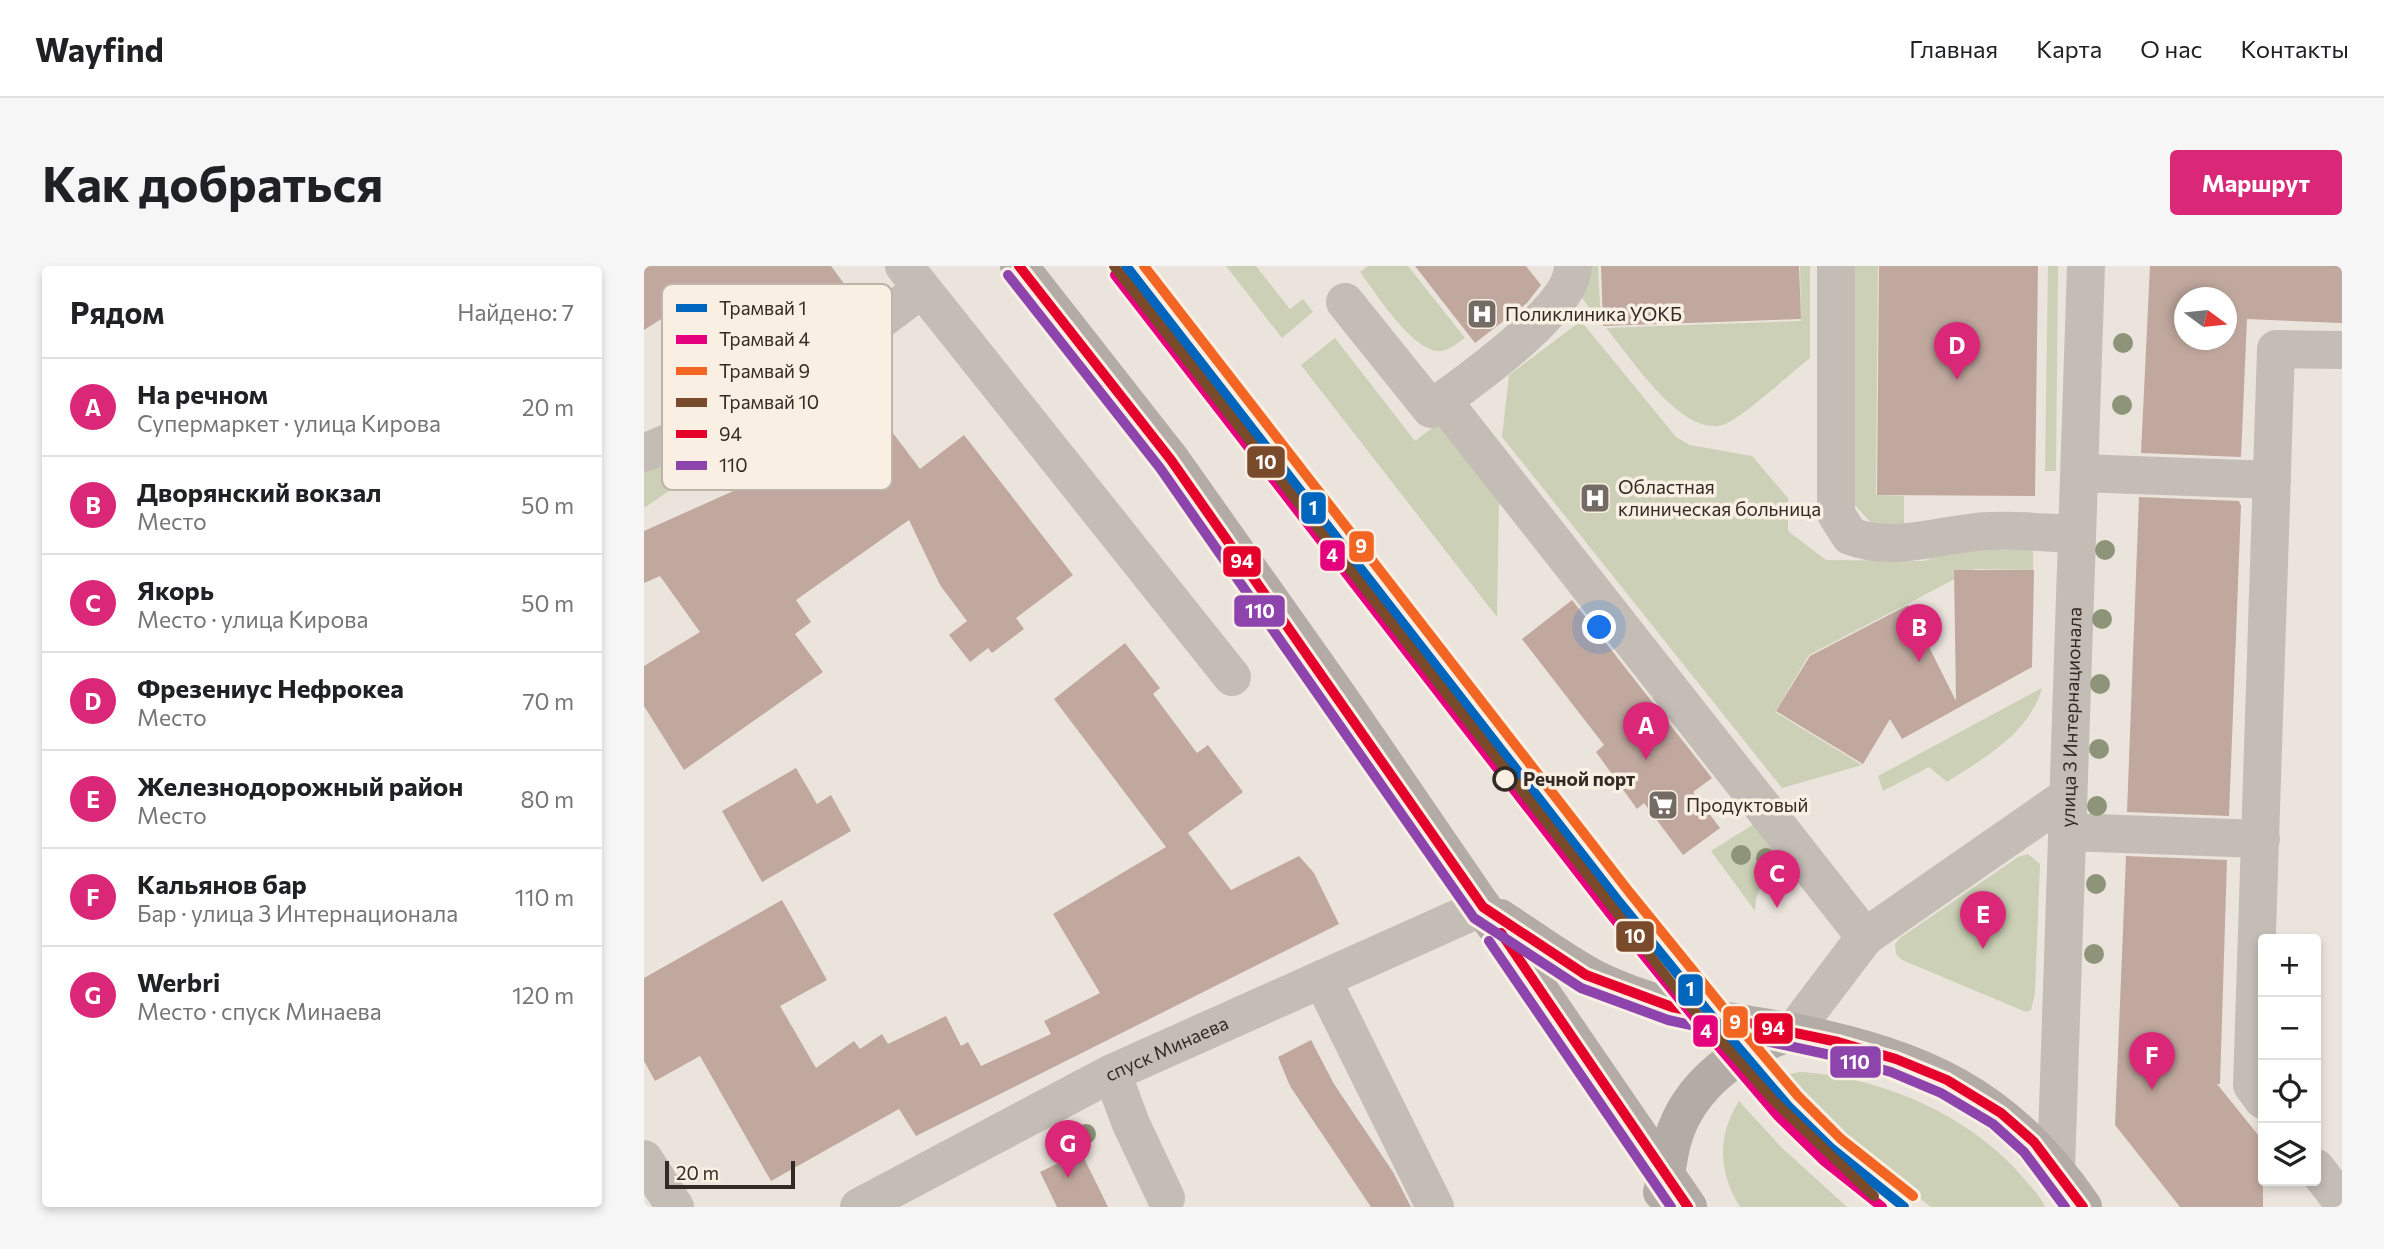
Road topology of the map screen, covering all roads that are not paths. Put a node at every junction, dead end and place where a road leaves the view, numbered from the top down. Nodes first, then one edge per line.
1 (1019, 266) edge
2 (1573, 266) edge
3 (1836, 266) edge
4 (2086, 266) edge
5 (913, 277) edge
6 (892, 296) edge
7 (1345, 302) dead end
8 (2342, 350) edge
9 (1443, 401) junction
10 (662, 445) edge
11 (644, 453) edge
12 (2080, 473) junction
13 (2272, 480) junction
14 (2077, 534) junction
15 (1232, 677) dead end
16 (2068, 814) junction
17 (2261, 839) junction
18 (1483, 907) junction
19 (1865, 937) junction
20 (1322, 979) junction
21 (1793, 1032) junction
22 (1112, 1073) junction
23 (2258, 1093) edge
24 (644, 1159) edge
25 (2056, 1170) junction
26 (2321, 1175) edge
27 (1670, 1197) edge
28 (1166, 1198) dead end
29 (2342, 1202) edge
30 (675, 1207) edge
31 (859, 1207) edge
32 (1435, 1207) edge
33 (2083, 1207) edge

1 - 18 main road
2 - 9 street
3 - 14 street
4 - 12 street, улица 3 Интернационала
5 - 6 street
5 - 15 street
7 - 9 street
8 - 13 street
9 - 19 street
10 - 11 street
12 - 13 street
12 - 14 street, улица 3 Интернационала
13 - 17 street
14 - 16 street, улица 3 Интернационала
16 - 17 street
16 - 19 street
16 - 25 street, улица 3 Интернационала
17 - 23 street
18 - 20 street, спуск Минаева
18 - 21 main road
18 - 27 main road
19 - 21 street
20 - 22 street, спуск Минаева
20 - 32 street
21 - 25 main road
21 - 27 main road
22 - 28 street
22 - 31 street, спуск Минаева
24 - 30 street
25 - 33 main road
26 - 29 street

